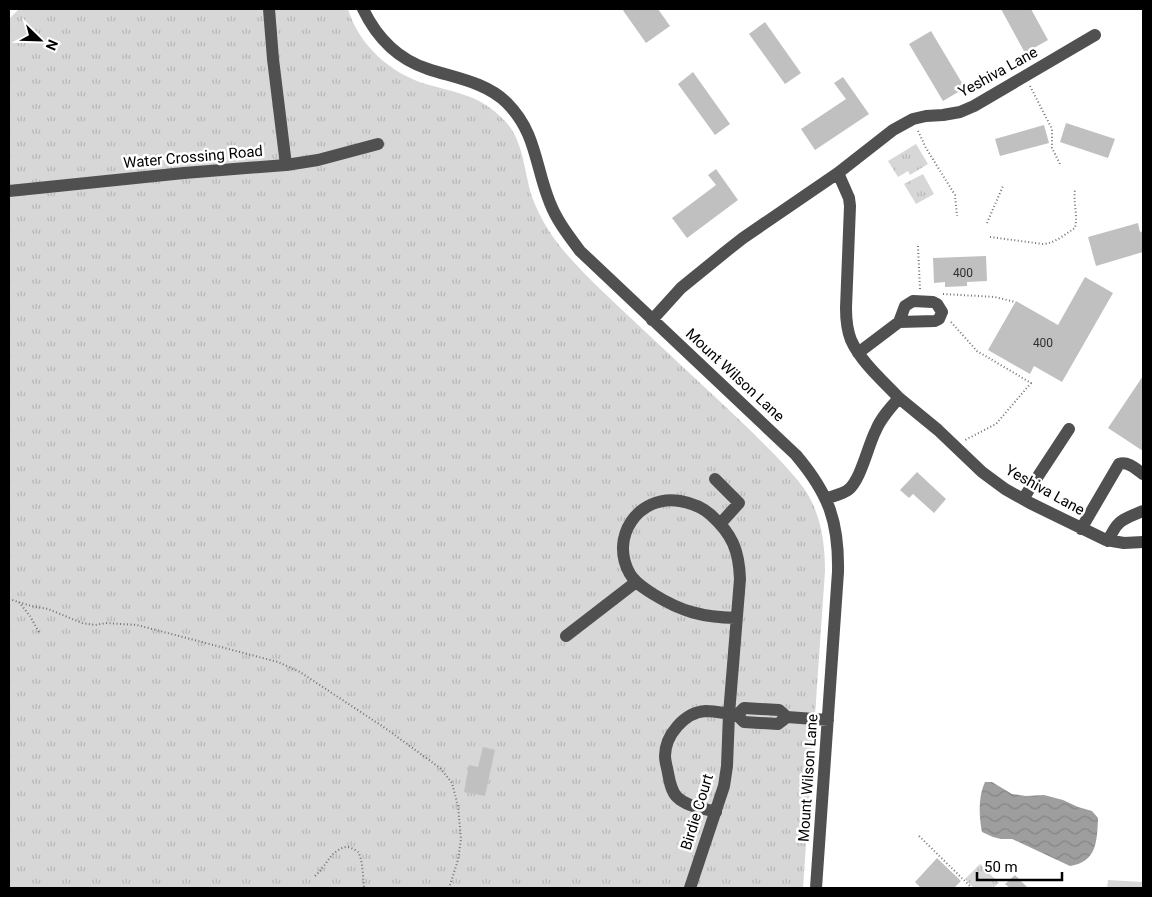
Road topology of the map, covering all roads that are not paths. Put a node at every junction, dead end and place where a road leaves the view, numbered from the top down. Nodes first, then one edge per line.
1 (269, 9) edge
2 (363, 9) edge
3 (1095, 34) dead end
4 (378, 144) dead end
5 (286, 165) junction
6 (838, 173) junction
7 (9, 191) edge
8 (652, 320) junction
9 (898, 322) dead end
10 (858, 353) junction
11 (898, 398) junction
12 (1069, 429) dead end
13 (1143, 474) edge
14 (715, 479) dead end
15 (826, 499) junction
16 (1023, 499) junction
17 (1143, 511) edge
18 (720, 524) junction
19 (1081, 529) junction
20 (1108, 541) junction
21 (1143, 542) edge
22 (636, 582) junction
23 (736, 618) junction
24 (566, 636) dead end
25 (733, 714) junction
26 (828, 720) junction
27 (716, 812) junction
28 (690, 888) edge
29 (816, 888) edge

1 - 5 street
2 - 8 street, Mount Wilson Lane
3 - 6 street, Yeshiva Lane
4 - 5 street, Water Crossing Road
5 - 7 street, Water Crossing Road
6 - 8 street, Yeshiva Lane
6 - 10 street, Yeshiva Lane
8 - 15 street, Mount Wilson Lane
9 - 10 street
10 - 11 street, Yeshiva Lane
11 - 15 street
11 - 16 street, Yeshiva Lane
12 - 16 street
13 - 19 street
14 - 18 street
15 - 26 street, Mount Wilson Lane
16 - 19 street, Yeshiva Lane
17 - 20 street
18 - 22 street, Birdie Court
18 - 23 street, Birdie Court
19 - 20 street, Yeshiva Lane
20 - 21 street, Yeshiva Lane
22 - 23 street
22 - 24 street
23 - 25 street, Birdie Court
25 - 26 street
25 - 27 street, Birdie Court
25 - 27 street
26 - 29 street, Mount Wilson Lane
27 - 28 street, Birdie Court

